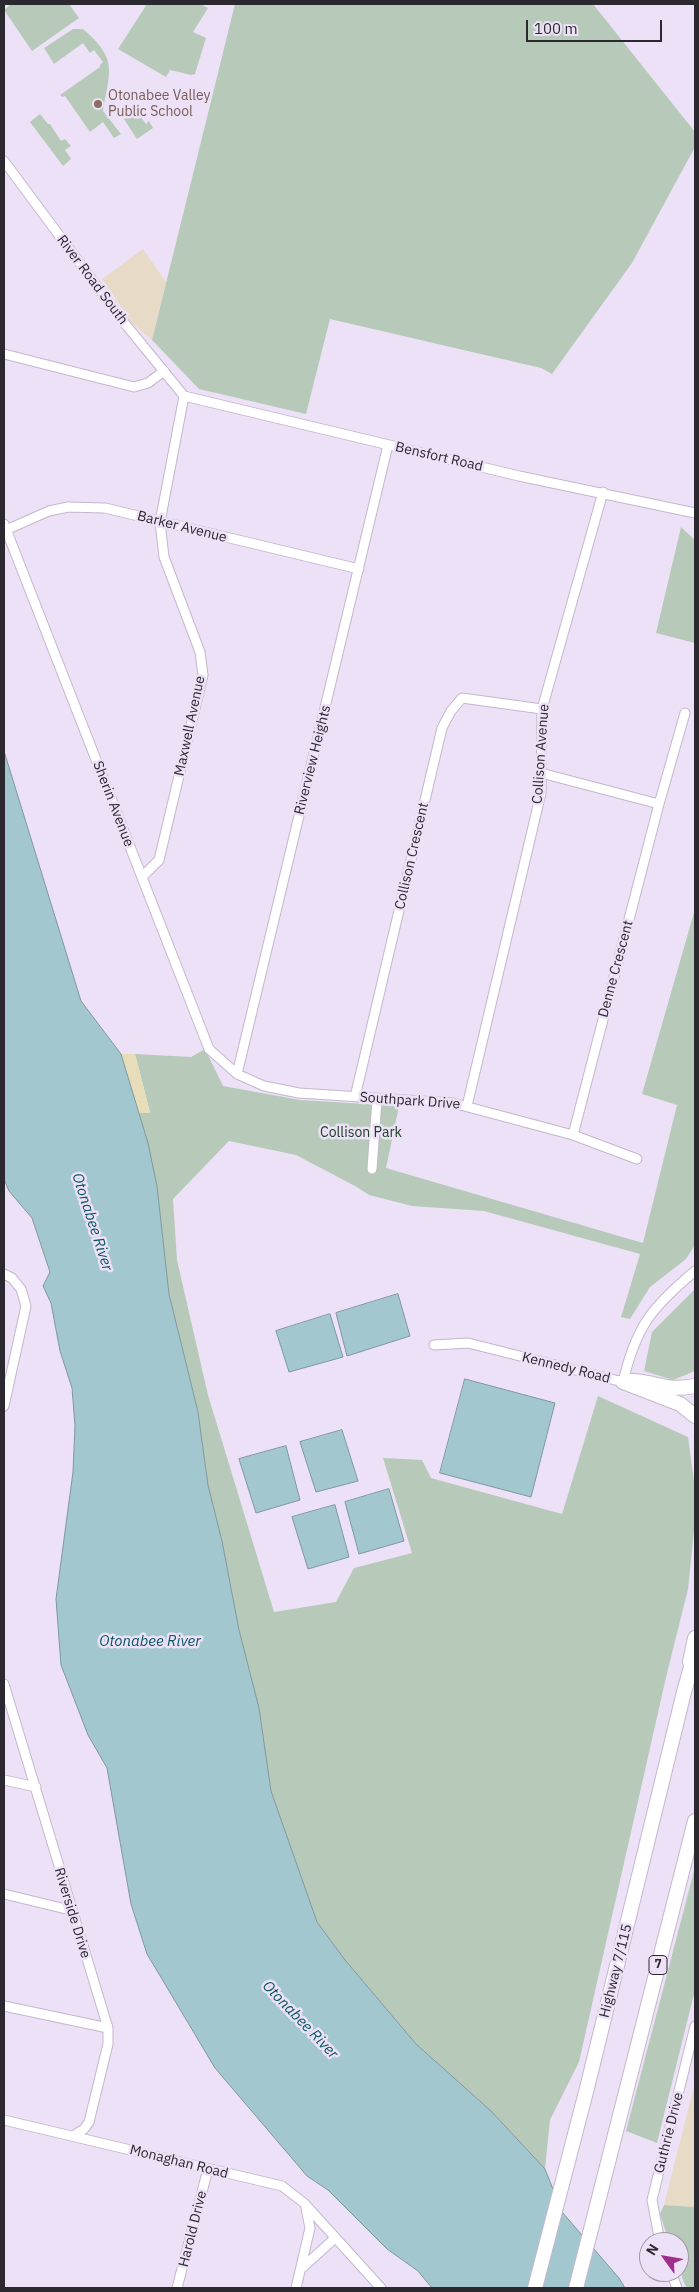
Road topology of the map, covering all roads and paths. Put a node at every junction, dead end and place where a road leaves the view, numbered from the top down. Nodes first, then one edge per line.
1 (4, 160) edge
2 (4, 354) edge
3 (164, 371) junction
4 (184, 396) junction
5 (388, 445) junction
6 (603, 492) junction
7 (695, 513) edge
8 (160, 522) junction
9 (5, 527) edge
10 (359, 569) junction
11 (542, 709) junction
12 (686, 713) dead end
13 (541, 773) junction
14 (659, 804) junction
15 (142, 877) junction
16 (237, 1074) junction
17 (354, 1098) junction
18 (377, 1099) junction
19 (467, 1106) junction
20 (573, 1135) junction
21 (638, 1159) dead end
22 (372, 1169) dead end
23 (695, 1271) edge
24 (8, 1276) edge
25 (434, 1345) dead end
26 (623, 1382) junction
27 (695, 1386) edge
28 (4, 1406) edge
29 (695, 1416) edge
30 (695, 1638) edge
31 (695, 1653) edge
32 (4, 1684) edge
33 (684, 1692) junction
34 (4, 1780) edge
35 (36, 1787) junction
36 (695, 1821) edge
37 (4, 1894) edge
38 (70, 1910) junction
39 (4, 2006) edge
40 (695, 2026) edge
41 (108, 2028) junction
42 (4, 2120) edge
43 (73, 2136) junction
44 (208, 2169) junction
45 (304, 2203) junction
46 (658, 2232) edge
47 (334, 2239) junction
48 (302, 2268) junction
49 (177, 2288) edge
50 (296, 2288) edge
51 (381, 2288) edge
52 (535, 2288) edge
53 (576, 2288) edge

1 - 3 street, River Road South
2 - 3 street
3 - 4 street, River Road South
4 - 5 street, Bensfort Road
4 - 8 street, Maxwell Avenue
5 - 6 street, Bensfort Road
5 - 10 street, Riverview Heights
6 - 7 street, Bensfort Road
6 - 11 street, Collison Avenue
8 - 9 street, Barker Avenue
8 - 10 street, Barker Avenue
8 - 15 street, Maxwell Avenue
9 - 15 street, Sherin Avenue
10 - 16 street, Riverview Heights
11 - 13 street, Collison Avenue
11 - 17 street, Collison Crescent
12 - 14 street, Denne Crescent
13 - 14 street
13 - 19 street, Collison Avenue
14 - 20 street, Denne Crescent
15 - 16 street, Sherin Avenue
16 - 17 street, Southpark Drive
17 - 18 street, Southpark Drive
18 - 19 street, Southpark Drive
18 - 22 street
19 - 20 street, Southpark Drive
20 - 21 street, Southpark Drive
23 - 26 street, Kennedy Road
24 - 28 street
25 - 26 street, Kennedy Road
26 - 27 highway
26 - 29 highway
30 - 33 highway
31 - 33 highway, Highway 7/115
32 - 35 street, Riverside Drive
33 - 52 highway, Highway 7/115
34 - 35 street
35 - 38 street, Riverside Drive
36 - 53 highway, 7
37 - 38 street
38 - 41 street, Riverside Drive
39 - 41 street
40 - 46 street, Guthrie Drive
41 - 43 street, Riverside Drive
42 - 43 street, Monaghan Road
43 - 44 street, Monaghan Road
44 - 45 street, Monaghan Road
44 - 49 street, Harold Drive
45 - 47 street, Monaghan Road
45 - 48 street
47 - 48 street
47 - 51 street, Monaghan Road
48 - 50 street

